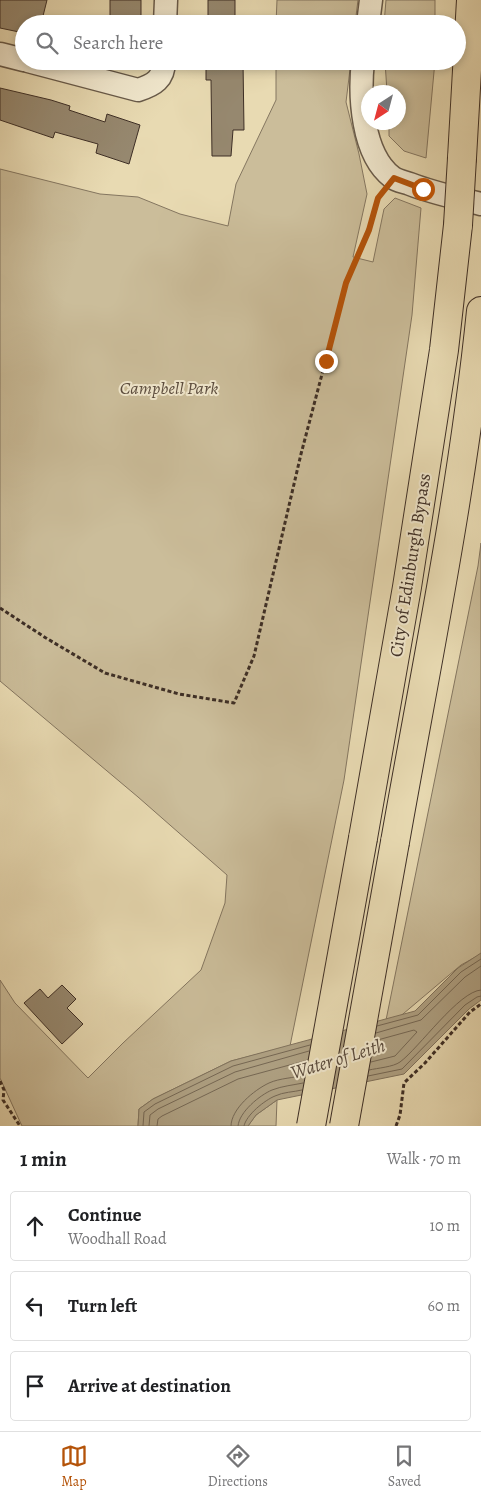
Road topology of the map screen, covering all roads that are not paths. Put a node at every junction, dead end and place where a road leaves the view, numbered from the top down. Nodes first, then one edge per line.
1 (166, 0) edge
2 (371, 0) edge
3 (471, 0) edge
4 (165, 15) edge
5 (369, 15) edge
6 (0, 54) edge
7 (15, 58) edge
8 (62, 70) edge
9 (164, 70) edge
10 (363, 70) edge
11 (481, 204) edge
12 (481, 311) edge
13 (311, 1126) edge
14 (344, 1126) edge

1 - 4 street
2 - 5 street
3 - 13 highway, City of Edinburgh Bypass, bridge
6 - 7 street
8 - 9 street
10 - 11 street
12 - 14 highway, City of Edinburgh Bypass, bridge

